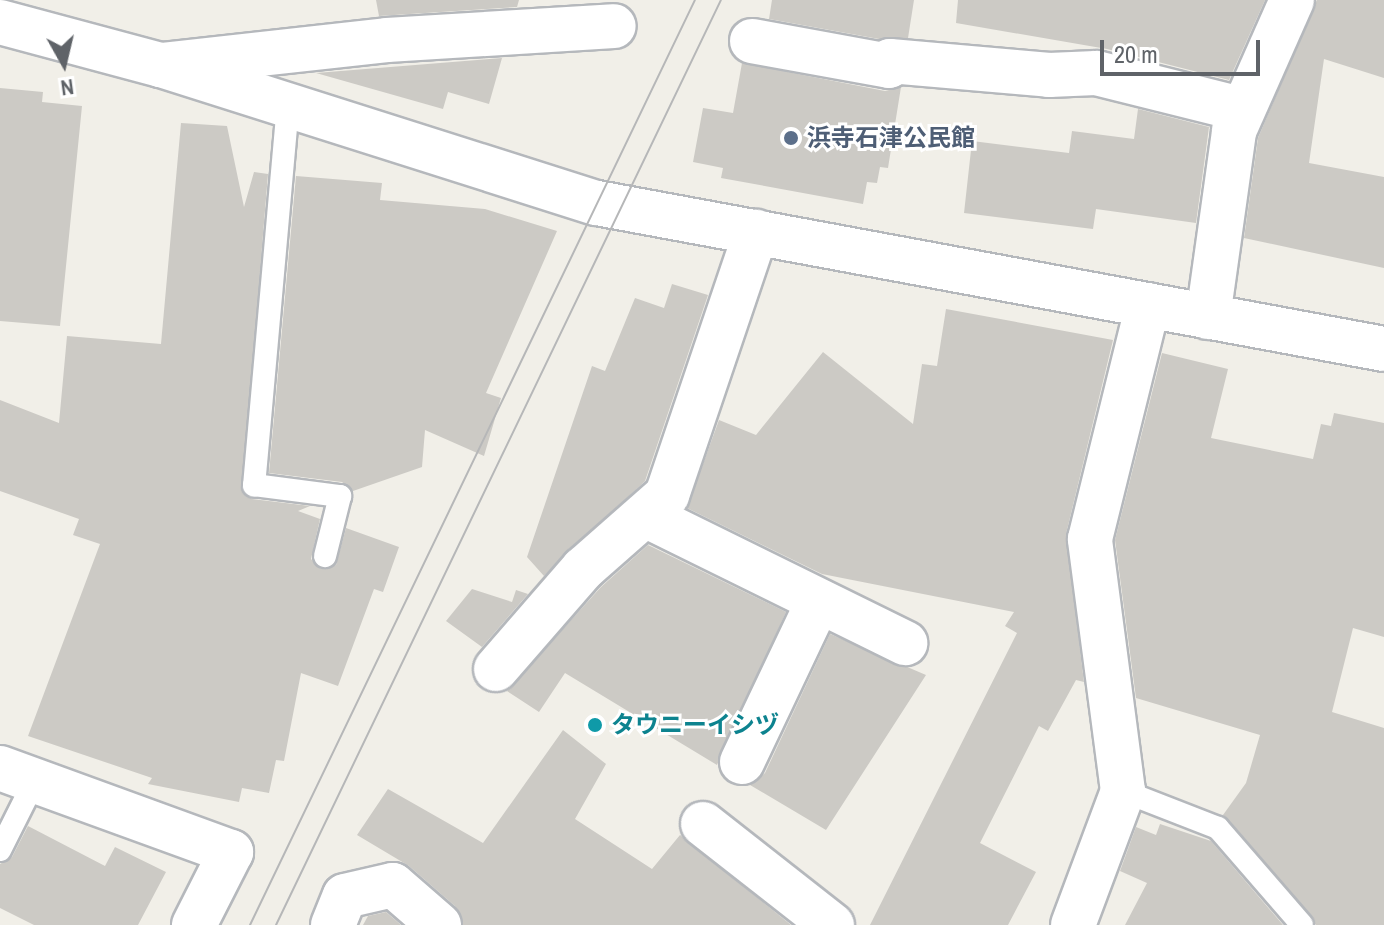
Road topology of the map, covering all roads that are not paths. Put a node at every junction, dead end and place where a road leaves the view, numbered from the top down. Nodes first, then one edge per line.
1 (1292, 0) edge
2 (613, 13) edge
3 (0, 22) edge
4 (752, 41) dead end
5 (161, 65) junction
6 (288, 105) junction
7 (1240, 109) junction
8 (756, 232) junction
9 (1148, 305) junction
10 (1208, 317) junction
11 (1384, 349) edge
12 (647, 516) junction
13 (325, 556) dead end
14 (818, 602) junction
15 (905, 643) dead end
16 (496, 669) dead end
17 (742, 762) dead end
18 (17, 774) edge
19 (1123, 791) junction
20 (703, 824) dead end
21 (0, 850) edge
22 (194, 925) edge
23 (333, 925) edge
24 (439, 925) edge
25 (832, 925) edge
26 (1073, 925) edge
27 (1302, 925) edge

1 - 7 street
2 - 5 street
3 - 5 street
4 - 7 street
5 - 6 street
6 - 8 street
6 - 13 lane
7 - 10 street
8 - 9 street
8 - 12 street
9 - 10 street
9 - 19 street
10 - 11 street
12 - 14 street
12 - 16 street
14 - 15 street
14 - 17 street
18 - 21 lane
18 - 22 street
19 - 26 street
19 - 27 lane
20 - 25 street
23 - 24 street

